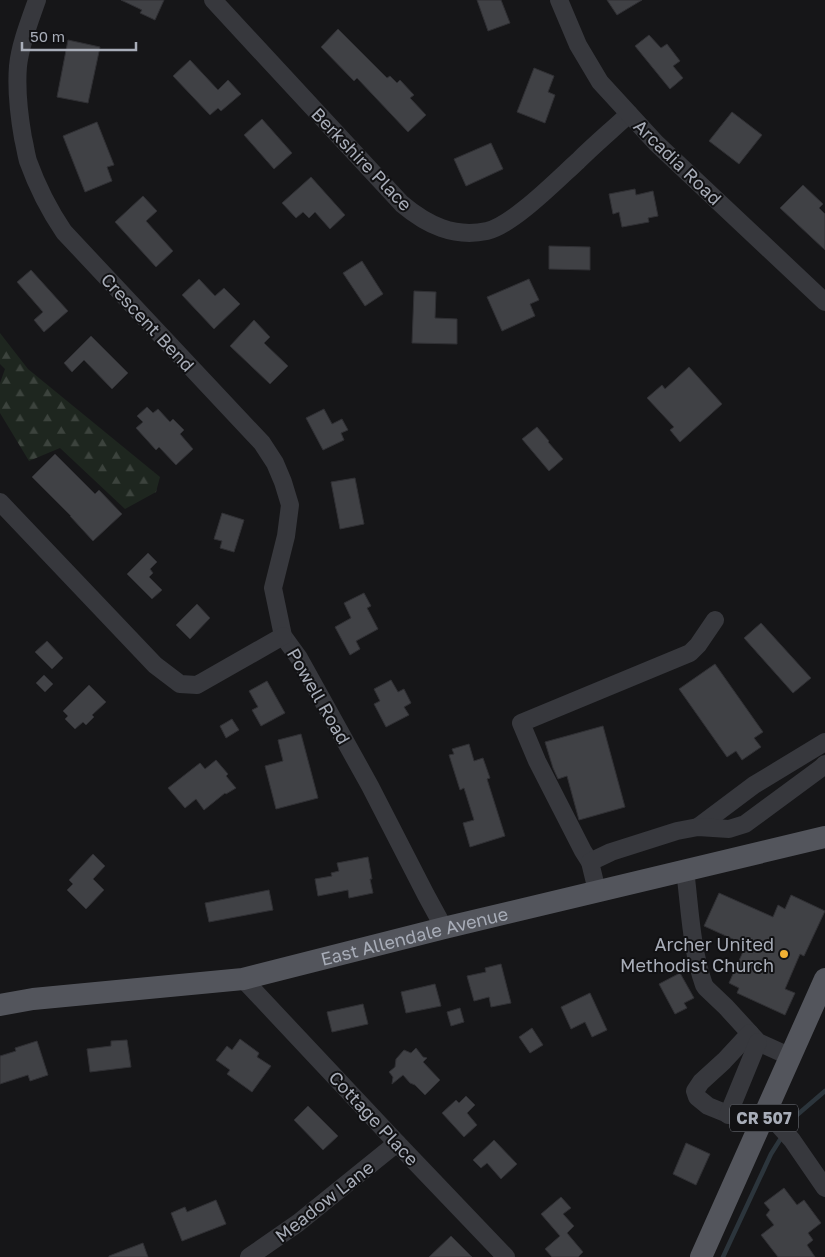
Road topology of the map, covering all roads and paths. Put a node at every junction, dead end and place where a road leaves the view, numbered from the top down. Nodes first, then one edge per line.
1 (37, 0) edge
2 (213, 0) edge
3 (560, 0) edge
4 (629, 114) junction
5 (825, 302) edge
6 (0, 502) edge
7 (715, 620) dead end
8 (283, 636) junction
9 (825, 742) edge
10 (825, 764) edge
11 (698, 827) junction
12 (825, 837) edge
13 (590, 862) junction
14 (685, 870) junction
15 (597, 891) junction
16 (444, 928) junction
17 (243, 979) junction
18 (825, 979) edge
19 (0, 1005) edge
20 (754, 1038) junction
21 (791, 1057) junction
22 (728, 1115) junction
23 (769, 1122) junction
24 (397, 1143) junction
25 (825, 1188) edge
26 (249, 1257) edge
27 (506, 1257) edge
28 (701, 1257) edge

1 - 8 street, Crescent Bend
2 - 4 street, Berkshire Place
3 - 4 street, Arcadia Road
4 - 5 street, Arcadia Road
6 - 8 street, Powell Road
7 - 13 street
8 - 16 street, Powell Road
9 - 11 street
10 - 11 street
11 - 13 street
12 - 14 main road, East Allendale Avenue
13 - 15 street
14 - 15 main road, East Allendale Avenue
14 - 20 street
15 - 16 main road, East Allendale Avenue
16 - 17 main road, East Allendale Avenue
17 - 19 main road, East Allendale Avenue
17 - 24 street, Cottage Place
18 - 21 main road, CR 507
20 - 21 street
20 - 22 street
20 - 22 street
21 - 23 main road, CR 507
22 - 23 street
23 - 25 street
23 - 28 main road, CR 507
24 - 26 street, Meadow Lane
24 - 27 street, Cottage Place

